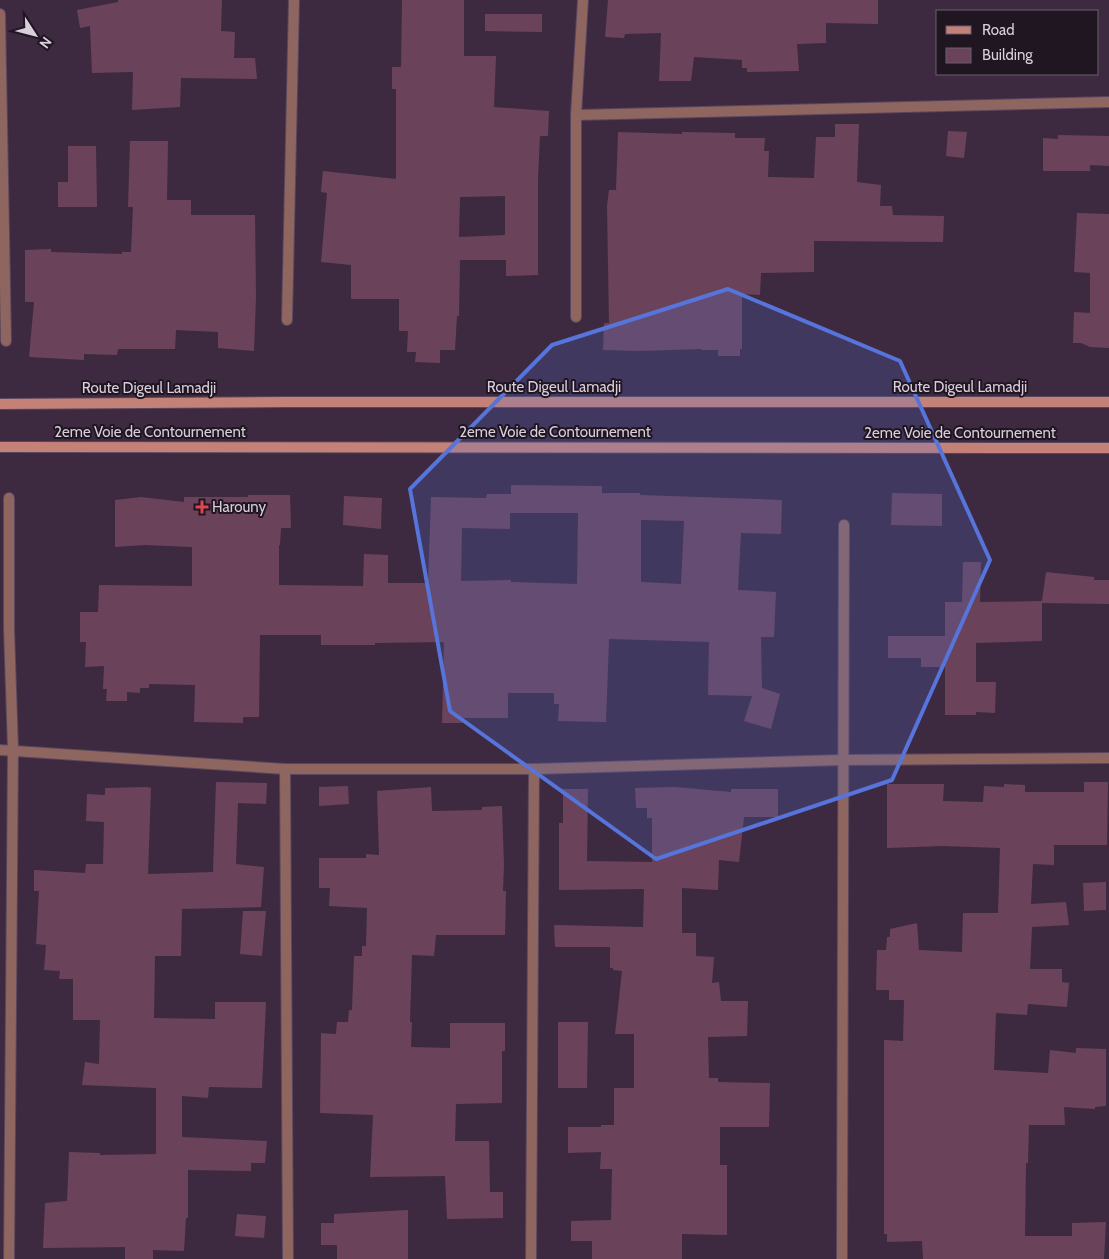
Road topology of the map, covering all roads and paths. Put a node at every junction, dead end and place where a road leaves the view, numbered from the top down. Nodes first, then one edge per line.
1 (294, 0) edge
2 (583, 0) edge
3 (0, 14) edge
4 (1109, 102) edge
5 (576, 115) junction
6 (576, 317) dead end
7 (287, 320) dead end
8 (6, 341) dead end
9 (1109, 402) edge
10 (0, 404) edge
11 (0, 447) edge
12 (1109, 448) edge
13 (9, 498) dead end
14 (844, 525) dead end
15 (13, 749) junction
16 (0, 750) edge
17 (1109, 758) edge
18 (842, 760) junction
19 (285, 769) junction
20 (534, 769) junction
21 (9, 1259) edge
22 (288, 1259) edge
23 (531, 1259) edge
24 (842, 1259) edge

1 - 7 street
2 - 5 street
3 - 8 street
4 - 5 street
5 - 6 street
9 - 10 main road, Route Digeul Lamadji
11 - 12 main road, 2eme Voie de Contournement
13 - 15 street
14 - 18 street
15 - 16 street
15 - 19 street
15 - 21 street
17 - 18 street
18 - 20 street
18 - 24 street
19 - 20 street
19 - 22 street
20 - 23 street

